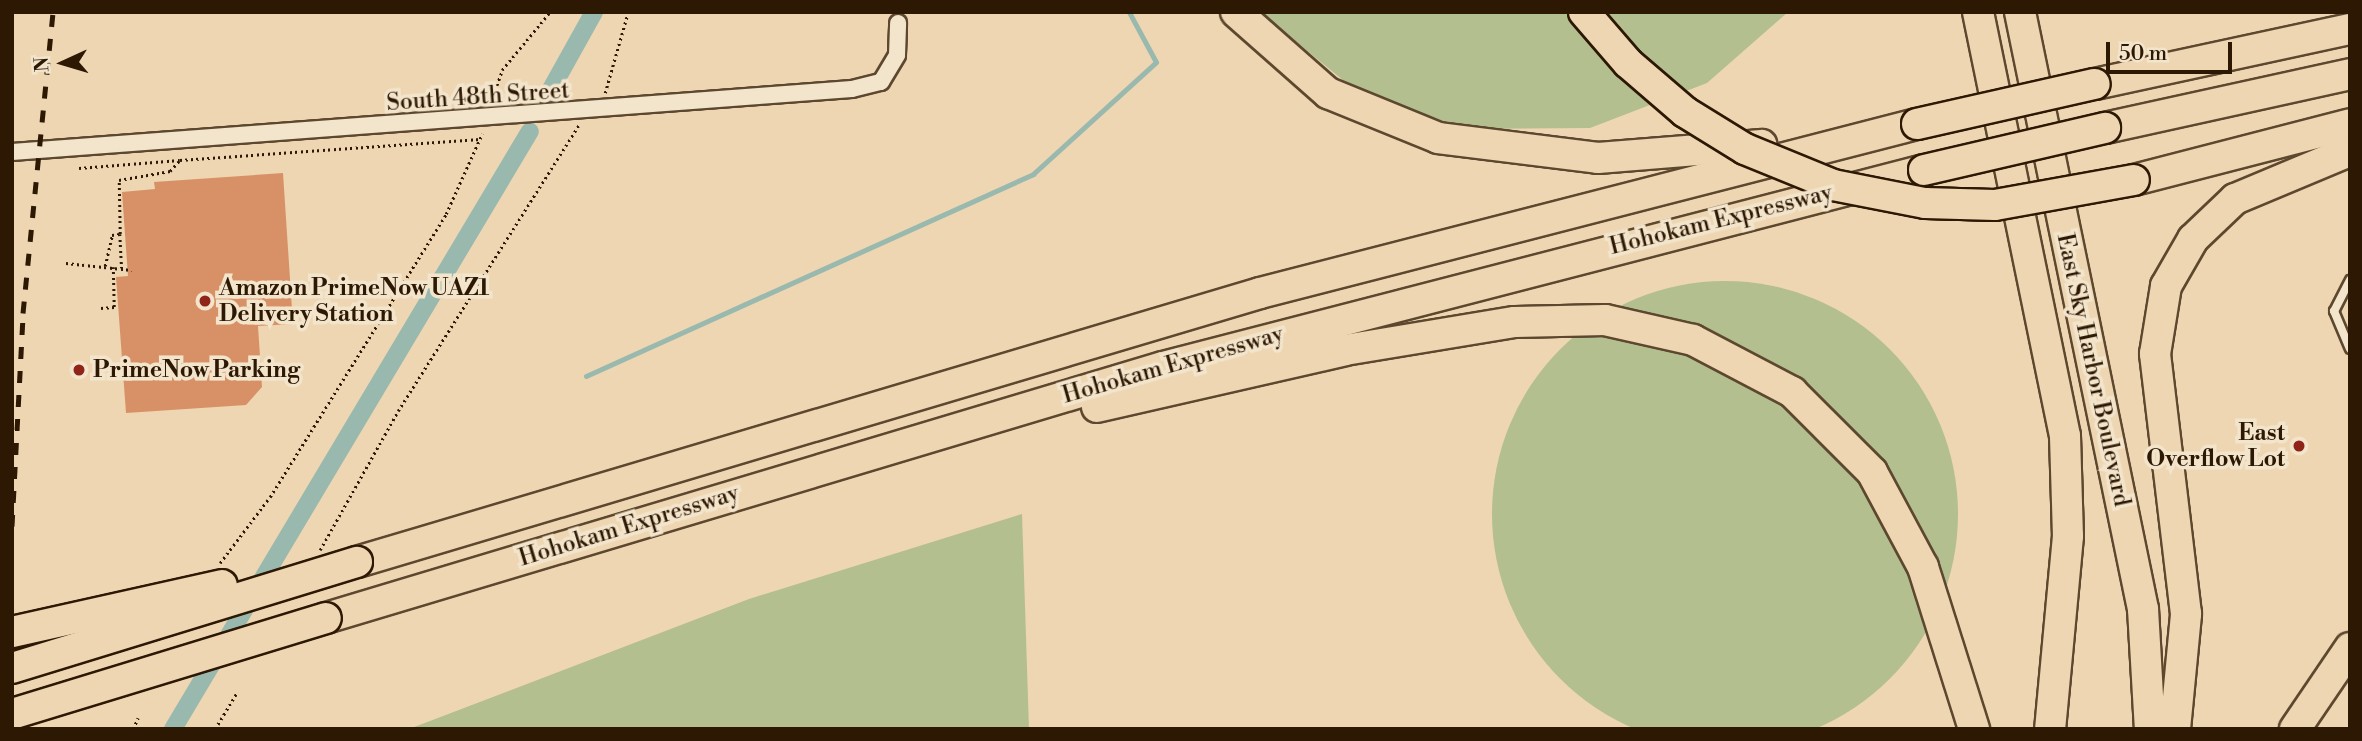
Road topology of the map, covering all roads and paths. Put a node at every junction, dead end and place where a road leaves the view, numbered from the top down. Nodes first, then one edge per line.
1 (550, 12) edge
2 (628, 12) edge
3 (1236, 12) edge
4 (1584, 12) edge
5 (1964, 12) edge
6 (1978, 12) edge
7 (2020, 12) edge
8 (898, 23) dead end
9 (2350, 29) edge
10 (2350, 74) edge
11 (490, 111) junction
12 (589, 113) junction
13 (1917, 124) junction
14 (2350, 124) edge
15 (2350, 151) edge
16 (12, 152) edge
17 (180, 160) junction
18 (2011, 162) junction
19 (79, 168) dead end
20 (120, 234) junction
21 (66, 263) dead end
22 (106, 266) junction
23 (113, 267) junction
24 (122, 268) junction
25 (132, 270) dead end
26 (2350, 280) edge
27 (101, 308) dead end
28 (2350, 349) edge
29 (817, 468) junction
30 (318, 553) dead end
31 (357, 562) junction
32 (215, 573) dead end
33 (326, 618) junction
34 (12, 632) edge
35 (2350, 648) edge
36 (12, 667) edge
37 (236, 694) dead end
38 (12, 714) edge
39 (138, 718) dead end
40 (33, 729) edge
41 (133, 729) edge
42 (215, 729) edge
43 (1974, 729) edge
44 (2050, 729) edge
45 (2150, 729) edge
46 (2175, 729) edge
47 (2295, 729) edge

1 - 11 path
2 - 12 path
3 - 13 highway
4 - 14 highway, bridge
5 - 18 highway
6 - 18 highway, East Sky Harbor Boulevard
7 - 45 highway, East Sky Harbor Boulevard
8 - 12 street, South 48th Street
9 - 13 highway, Hohokam Expressway, bridge
10 - 29 highway, Hohokam Expressway, bridge
11 - 12 street, South 48th Street
11 - 16 street, South 48th Street
12 - 30 path
13 - 31 highway, Hohokam Expressway
15 - 46 highway
17 - 19 path
17 - 20 path
17 - 32 path
18 - 44 highway, East Sky Harbor Boulevard
20 - 22 path
20 - 24 path
21 - 22 path
22 - 23 path
23 - 24 path
23 - 27 path
24 - 25 path
26 - 28 lane
29 - 33 highway, Hohokam Expressway
29 - 43 highway
31 - 34 highway, bridge
31 - 36 highway, Hohokam Expressway, bridge
33 - 38 highway, Hohokam Expressway, bridge
33 - 40 highway, bridge
35 - 47 highway
37 - 42 path
39 - 41 path

